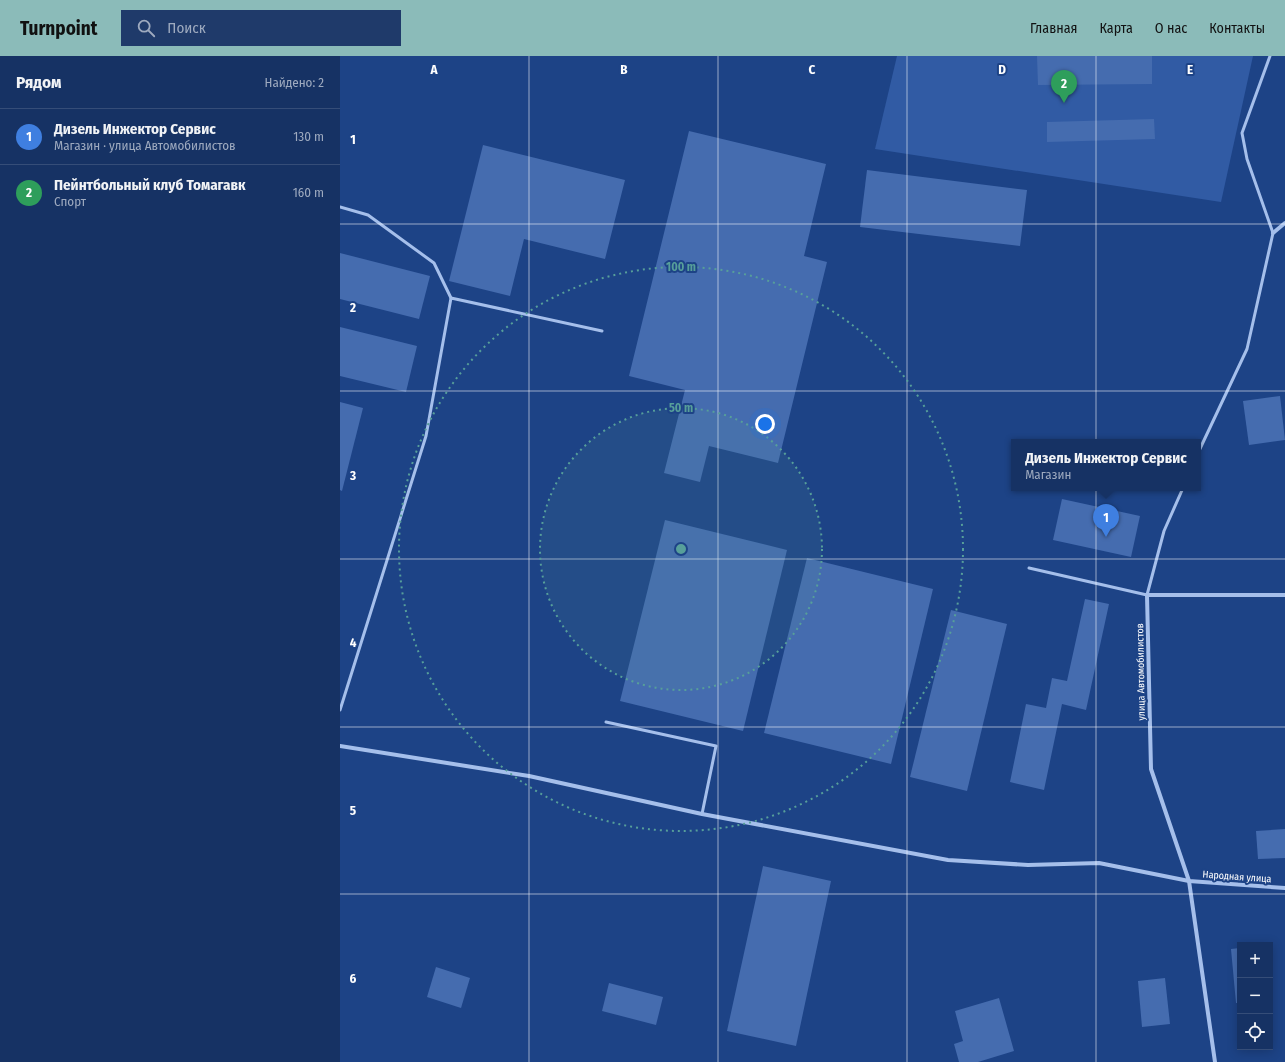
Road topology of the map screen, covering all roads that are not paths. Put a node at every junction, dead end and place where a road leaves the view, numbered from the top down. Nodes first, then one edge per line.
1 (1270, 56) edge
2 (340, 207) edge
3 (1285, 223) edge
4 (1273, 234) junction
5 (451, 298) junction
6 (602, 331) dead end
7 (1201, 447) edge
8 (1182, 491) edge
9 (1029, 568) dead end
10 (1147, 595) junction
11 (1285, 595) edge
12 (340, 710) edge
13 (606, 722) dead end
14 (340, 746) edge
15 (702, 814) junction
16 (1188, 881) junction
17 (1285, 888) edge
18 (1215, 1062) edge

1 - 4 lane
2 - 5 lane
3 - 4 street
4 - 7 lane
5 - 6 lane
5 - 12 lane
8 - 10 lane
9 - 10 lane
10 - 11 street
10 - 16 street, улица Автомобилистов
13 - 15 lane
14 - 15 street, Народная улица
15 - 16 street, Народная улица
16 - 17 street, Народная улица
16 - 18 street, улица Автомобилистов

